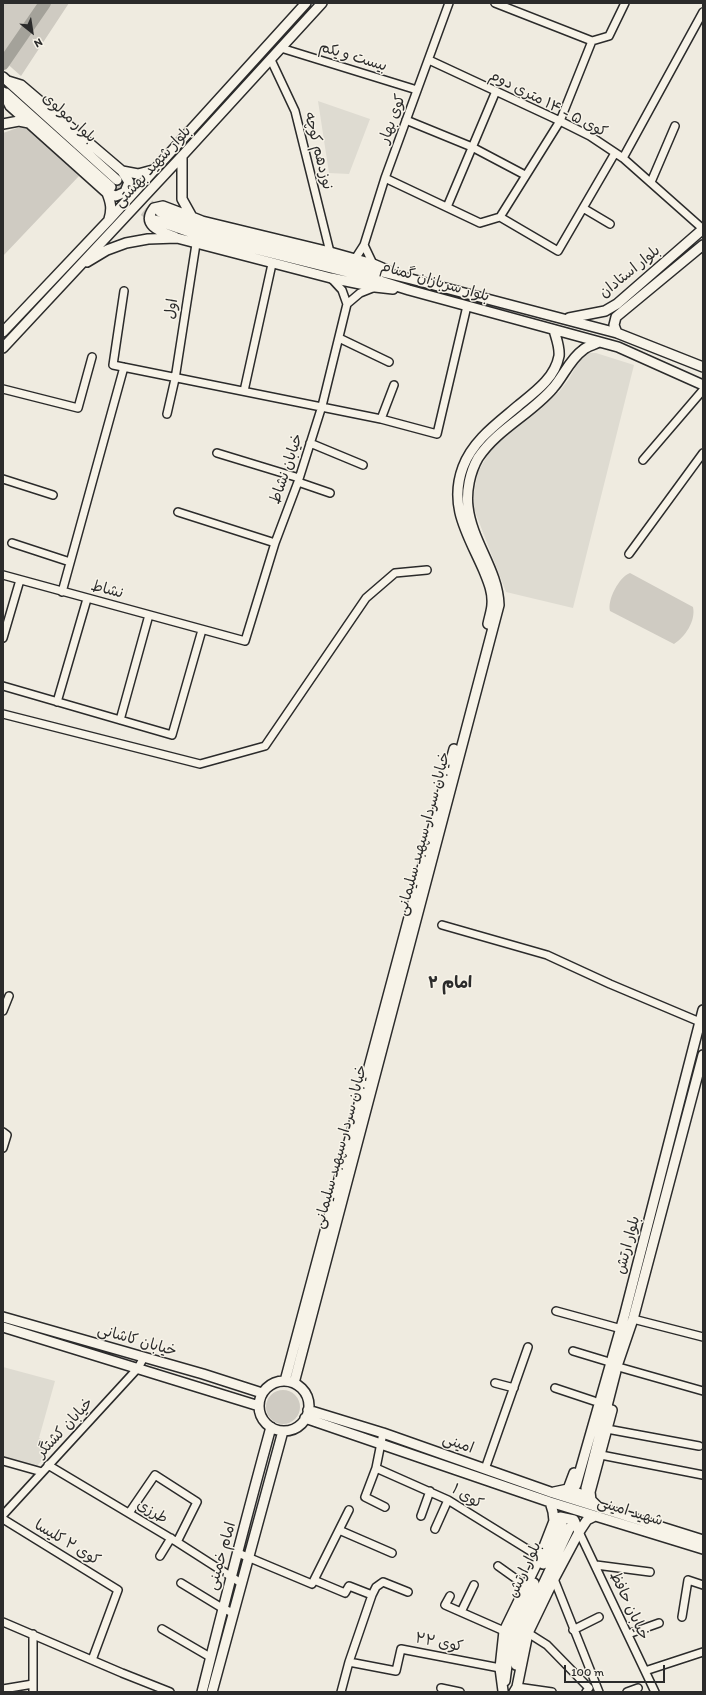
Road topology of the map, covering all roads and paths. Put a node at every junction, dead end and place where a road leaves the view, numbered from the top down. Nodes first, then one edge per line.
1 (306, 3) edge
2 (322, 3) edge
3 (449, 3) edge
4 (495, 3) edge
5 (625, 3) edge
6 (703, 12) edge
7 (592, 42) junction
8 (280, 48) junction
9 (271, 60) junction
10 (429, 60) junction
11 (5, 79) edge
12 (417, 90) junction
13 (3, 91) edge
14 (496, 91) junction
15 (10, 106) junction
16 (3, 119) edge
17 (406, 120) junction
18 (560, 121) junction
19 (30, 123) junction
20 (3, 124) edge
21 (675, 126) dead end
22 (472, 148) junction
23 (615, 153) junction
24 (182, 156) junction
25 (623, 158) junction
26 (154, 170) junction
27 (122, 171) junction
28 (526, 175) junction
29 (385, 178) junction
30 (651, 182) junction
31 (112, 187) junction
32 (139, 187) junction
33 (147, 194) junction
34 (447, 207) junction
35 (583, 208) junction
36 (192, 217) junction
37 (500, 217) junction
38 (109, 220) junction
39 (610, 224) dead end
40 (703, 229) edge
41 (177, 238) junction
42 (196, 244) junction
43 (703, 245) edge
44 (364, 246) junction
45 (330, 252) junction
46 (355, 259) junction
47 (272, 264) junction
48 (373, 264) junction
49 (78, 267) junction
50 (331, 278) junction
51 (411, 279) junction
52 (375, 287) junction
53 (409, 290) junction
54 (124, 291) dead end
55 (348, 304) junction
56 (467, 306) junction
57 (565, 318) junction
58 (554, 330) junction
59 (3, 332) edge
60 (617, 333) junction
61 (339, 338) junction
62 (599, 342) junction
63 (3, 348) edge
64 (92, 357) dead end
65 (389, 362) dead end
66 (124, 367) junction
67 (703, 367) edge
68 (175, 379) junction
69 (394, 385) dead end
70 (703, 385) edge
71 (3, 389) edge
72 (703, 390) edge
73 (244, 391) junction
74 (322, 406) junction
75 (168, 414) dead end
76 (381, 419) junction
77 (310, 442) junction
78 (216, 453) dead end
79 (703, 453) edge
80 (643, 460) dead end
81 (363, 465) dead end
82 (3, 478) edge
83 (298, 480) junction
84 (330, 493) dead end
85 (53, 495) dead end
86 (178, 512) dead end
87 (12, 543) dead end
88 (275, 543) junction
89 (629, 554) dead end
90 (70, 562) junction
91 (427, 570) dead end
92 (3, 576) edge
93 (20, 580) junction
94 (62, 592) junction
95 (88, 599) junction
96 (149, 615) junction
97 (202, 630) junction
98 (3, 638) edge
99 (245, 641) joint
100 (3, 686) edge
101 (57, 702) junction
102 (3, 714) edge
103 (120, 720) junction
104 (442, 925) dead end
105 (9, 996) dead end
106 (703, 1010) edge
107 (3, 1011) edge
108 (701, 1023) edge
109 (703, 1055) edge
110 (3, 1132) edge
111 (3, 1148) edge
112 (556, 1311) dead end
113 (3, 1316) edge
114 (628, 1318) junction
115 (3, 1327) edge
116 (618, 1328) junction
117 (703, 1337) edge
118 (528, 1347) dead end
119 (573, 1351) dead end
120 (144, 1357) junction
121 (606, 1361) junction
122 (138, 1368) junction
123 (622, 1368) junction
124 (290, 1382) junction
125 (495, 1383) dead end
126 (514, 1388) junction
127 (555, 1388) dead end
128 (703, 1391) edge
129 (262, 1393) junction
130 (594, 1401) junction
131 (259, 1406) junction
132 (307, 1414) junction
133 (271, 1427) junction
134 (607, 1429) junction
135 (283, 1430) junction
136 (384, 1433) junction
137 (380, 1445) junction
138 (699, 1446) dead end
139 (601, 1454) junction
140 (3, 1461) edge
141 (48, 1465) junction
142 (376, 1468) junction
143 (485, 1469) junction
144 (42, 1472) junction
145 (703, 1475) edge
146 (581, 1487) junction
147 (430, 1491) junction
148 (553, 1492) junction
149 (448, 1500) junction
150 (550, 1502) junction
151 (386, 1506) dead end
152 (349, 1510) dead end
153 (596, 1511) junction
154 (129, 1513) junction
155 (3, 1515) edge
156 (421, 1516) dead end
157 (3, 1519) edge
158 (562, 1524) junction
159 (435, 1529) dead end
160 (339, 1530) junction
161 (579, 1532) junction
162 (174, 1540) junction
163 (703, 1540) edge
164 (703, 1549) edge
165 (238, 1553) junction
166 (392, 1553) dead end
167 (160, 1556) dead end
168 (540, 1557) junction
169 (249, 1558) junction
170 (596, 1565) junction
171 (498, 1566) dead end
172 (650, 1572) dead end
173 (231, 1575) junction
174 (554, 1579) junction
175 (313, 1582) junction
176 (181, 1583) dead end
177 (241, 1583) junction
178 (474, 1585) dead end
179 (703, 1585) edge
180 (526, 1586) junction
181 (408, 1592) dead end
182 (372, 1595) junction
183 (450, 1596) dead end
184 (222, 1608) junction
185 (461, 1612) junction
186 (233, 1613) junction
187 (599, 1617) dead end
188 (682, 1617) dead end
189 (3, 1622) edge
190 (659, 1623) dead end
191 (162, 1629) dead end
192 (573, 1630) junction
193 (517, 1631) junction
194 (33, 1634) junction
195 (628, 1634) junction
196 (703, 1652) edge
197 (210, 1657) junction
198 (92, 1660) junction
199 (349, 1662) junction
200 (500, 1668) junction
201 (645, 1671) junction
202 (33, 1688) edge
203 (441, 1688) dead end
204 (638, 1688) dead end
205 (3, 1689) edge
206 (515, 1690) edge
207 (503, 1691) edge
208 (170, 1692) edge
209 (202, 1692) edge
210 (212, 1692) edge
211 (341, 1692) edge
212 (460, 1692) edge
213 (552, 1692) edge
214 (586, 1692) edge
215 (599, 1692) edge
216 (627, 1692) edge
217 (655, 1692) edge

1 - 26 main road, بلوار شهید بهشتی
2 - 8 main road, بلوار شهید بهشتی
3 - 10 street, کوی بهار
4 - 7 street
5 - 7 street
6 - 25 street
7 - 18 street
8 - 9 main road, بلوار شهید بهشتی
8 - 12 street, بیست و یکم
9 - 24 main road, بلوار شهید بهشتی
9 - 45 street, نوزدهم کوچه
10 - 12 street, کوی بهار
10 - 14 street, کوی ۵ - ۱۴ متری دوم
11 - 27 main road
11 - 31 main road, بلوار مولوی
12 - 17 street, کوی بهار
13 - 15 main road
13 - 31 main road, بلوار مولوی
14 - 18 street, کوی ۵ - ۱۴ متری دوم
14 - 22 street
15 - 16 main road
15 - 19 main road
17 - 22 street
17 - 29 street, کوی بهار
18 - 23 street, کوی ۵ - ۱۴ متری دوم
18 - 28 street
19 - 20 main road
19 - 31 main road
21 - 30 street
22 - 28 street
22 - 34 street
23 - 25 street, کوی ۵ - ۱۴ متری دوم
23 - 35 street
24 - 33 main road, بلوار شهید بهشتی
24 - 36 main road
25 - 30 street, کوی ۵ - ۱۴ متری دوم
26 - 27 main road
26 - 32 main road, بلوار شهید بهشتی
27 - 31 main road
27 - 32 main road
28 - 37 street
29 - 34 street
29 - 44 street, کوی بهار
30 - 40 street, کوی ۵ - ۱۴ متری دوم
31 - 38 main road
32 - 33 main road
32 - 38 main road, بلوار شهید بهشتی
33 - 49 main road, بلوار شهید بهشتی
34 - 37 street
35 - 37 street
35 - 39 street
36 - 41 main road
36 - 45 main road
38 - 59 main road, بلوار شهید بهشتی
40 - 57 main road, بلوار استادان
41 - 42 main road
41 - 49 main road
42 - 47 main road
42 - 68 street, اول
43 - 60 main road, بلوار استادان
44 - 46 street, کوی بهار
44 - 48 street
45 - 46 main road
46 - 48 main road
47 - 50 main road
47 - 73 street
48 - 51 main road
49 - 63 main road, بلوار شهید بهشتی
50 - 52 main road
50 - 55 street
51 - 53 main road, بلوار سربازان گمنام
51 - 57 main road, بلوار سربازان گمنام
52 - 53 main road
52 - 55 street
53 - 56 main road, بلوار سربازان گمنام
54 - 66 street
55 - 61 street, خیابان نشاط
56 - 58 main road, بلوار سربازان گمنام
56 - 76 street
57 - 60 main road, بلوار سربازان گمنام
58 - 62 main road, بلوار سربازان گمنام
58 - 124 main road, خیابان سردار سپهبد سلیمانی
60 - 67 main road, بلوار سربازان گمنام
61 - 65 street
61 - 74 street, خیابان نشاط
62 - 70 main road, بلوار سربازان گمنام
62 - 124 main road, خیابان سردار سپهبد سلیمانی
64 - 71 street
66 - 68 street
66 - 90 street
68 - 73 street
68 - 75 street, اول
69 - 76 street
72 - 80 street
73 - 74 street
74 - 76 street
74 - 77 street, خیابان نشاط
77 - 81 street
77 - 83 street, خیابان نشاط
78 - 83 street
79 - 89 street
82 - 85 street
83 - 84 street
83 - 88 street, خیابان نشاط
86 - 88 street
87 - 90 street
88 - 99 street, خیابان نشاط
90 - 94 street
91 - 102 street
92 - 93 street, نشاط
93 - 94 street, نشاط
93 - 98 street
94 - 95 street, نشاط
95 - 96 street, نشاط
95 - 101 street
96 - 97 street, نشاط
96 - 103 street
97 - 99 street, نشاط
97 - 103 street
100 - 101 street
101 - 103 street
104 - 108 street
105 - 107 street
106 - 108 main road, بلوار ارتش
108 - 114 main road, بلوار ارتش
109 - 114 main road, بلوار ارتش
110 - 111 street
112 - 116 street
113 - 120 main road, خیابان کاشانی
114 - 116 main road
114 - 117 street
114 - 123 main road
114 - 146 main road, بلوار ارتش
115 - 122 main road
116 - 121 main road
118 - 126 street
119 - 121 street
120 - 122 street, خیابان کشتگر
120 - 129 main road, خیابان کاشانی
121 - 130 main road
122 - 131 main road
122 - 141 street, خیابان کشتگر
123 - 128 street
123 - 134 main road
124 - 129 main road
124 - 132 main road
125 - 126 street
126 - 143 street
127 - 130 street
129 - 131 main road
130 - 146 main road
131 - 133 main road
132 - 135 main road
132 - 136 main road, امینی
132 - 137 main road, امینی
133 - 135 main road
133 - 165 main road, امام خمینی
134 - 138 street
134 - 139 main road
135 - 169 main road, امام خمینی
136 - 137 street
136 - 143 main road, امینی
137 - 142 street
137 - 150 main road, امینی
139 - 145 street
139 - 146 main road
140 - 144 street
141 - 144 street, خیابان کشتگر
141 - 154 street, طرزی
142 - 147 street, کوی ۱
142 - 151 street
143 - 148 main road, امینی
144 - 155 street, خیابان کشتگر
146 - 148 main road
146 - 153 main road
147 - 149 street, کوی ۱
147 - 156 street
148 - 153 main road, امینی
149 - 159 street
149 - 168 street, کوی ۱
150 - 153 main road, شهید امینی
150 - 158 main road
152 - 160 street
153 - 161 main road
153 - 163 main road, شهید امینی
153 - 164 main road, شهید امینی
154 - 162 street, طرزی
154 - 162 street
157 - 198 street, کوی ۲ کلیسا
158 - 161 main road
158 - 168 main road
158 - 193 main road, بلوار ارتش
160 - 166 street
160 - 175 street
161 - 170 street, خیابان حافظ
161 - 174 main road
162 - 167 street
162 - 173 street, طرزی
165 - 169 street
165 - 173 main road, امام خمینی
168 - 180 main road
169 - 175 street
169 - 177 main road, امام خمینی
170 - 172 street
170 - 195 street, خیابان حافظ
171 - 180 street
173 - 177 street, طرزی
173 - 184 main road, امام خمینی
174 - 192 street
174 - 193 main road
175 - 182 street
176 - 184 street
177 - 186 main road, امام خمینی
178 - 185 street
179 - 188 street
180 - 193 main road
181 - 182 street
182 - 199 street
183 - 185 street
184 - 186 street
184 - 197 main road, امام خمینی
185 - 193 street
186 - 210 main road, امام خمینی
187 - 192 street
189 - 194 street
190 - 195 street
191 - 197 street
192 - 215 street
193 - 200 main road
193 - 206 main road
193 - 207 main road
193 - 214 street
194 - 198 street
194 - 202 street
195 - 201 street, خیابان حافظ
196 - 201 street
197 - 209 main road, امام خمینی
198 - 208 street
199 - 200 street, کوی ۲۲
199 - 211 street
200 - 207 main road
201 - 217 street, خیابان حافظ
202 - 205 street
203 - 212 street
204 - 216 street
206 - 213 street

